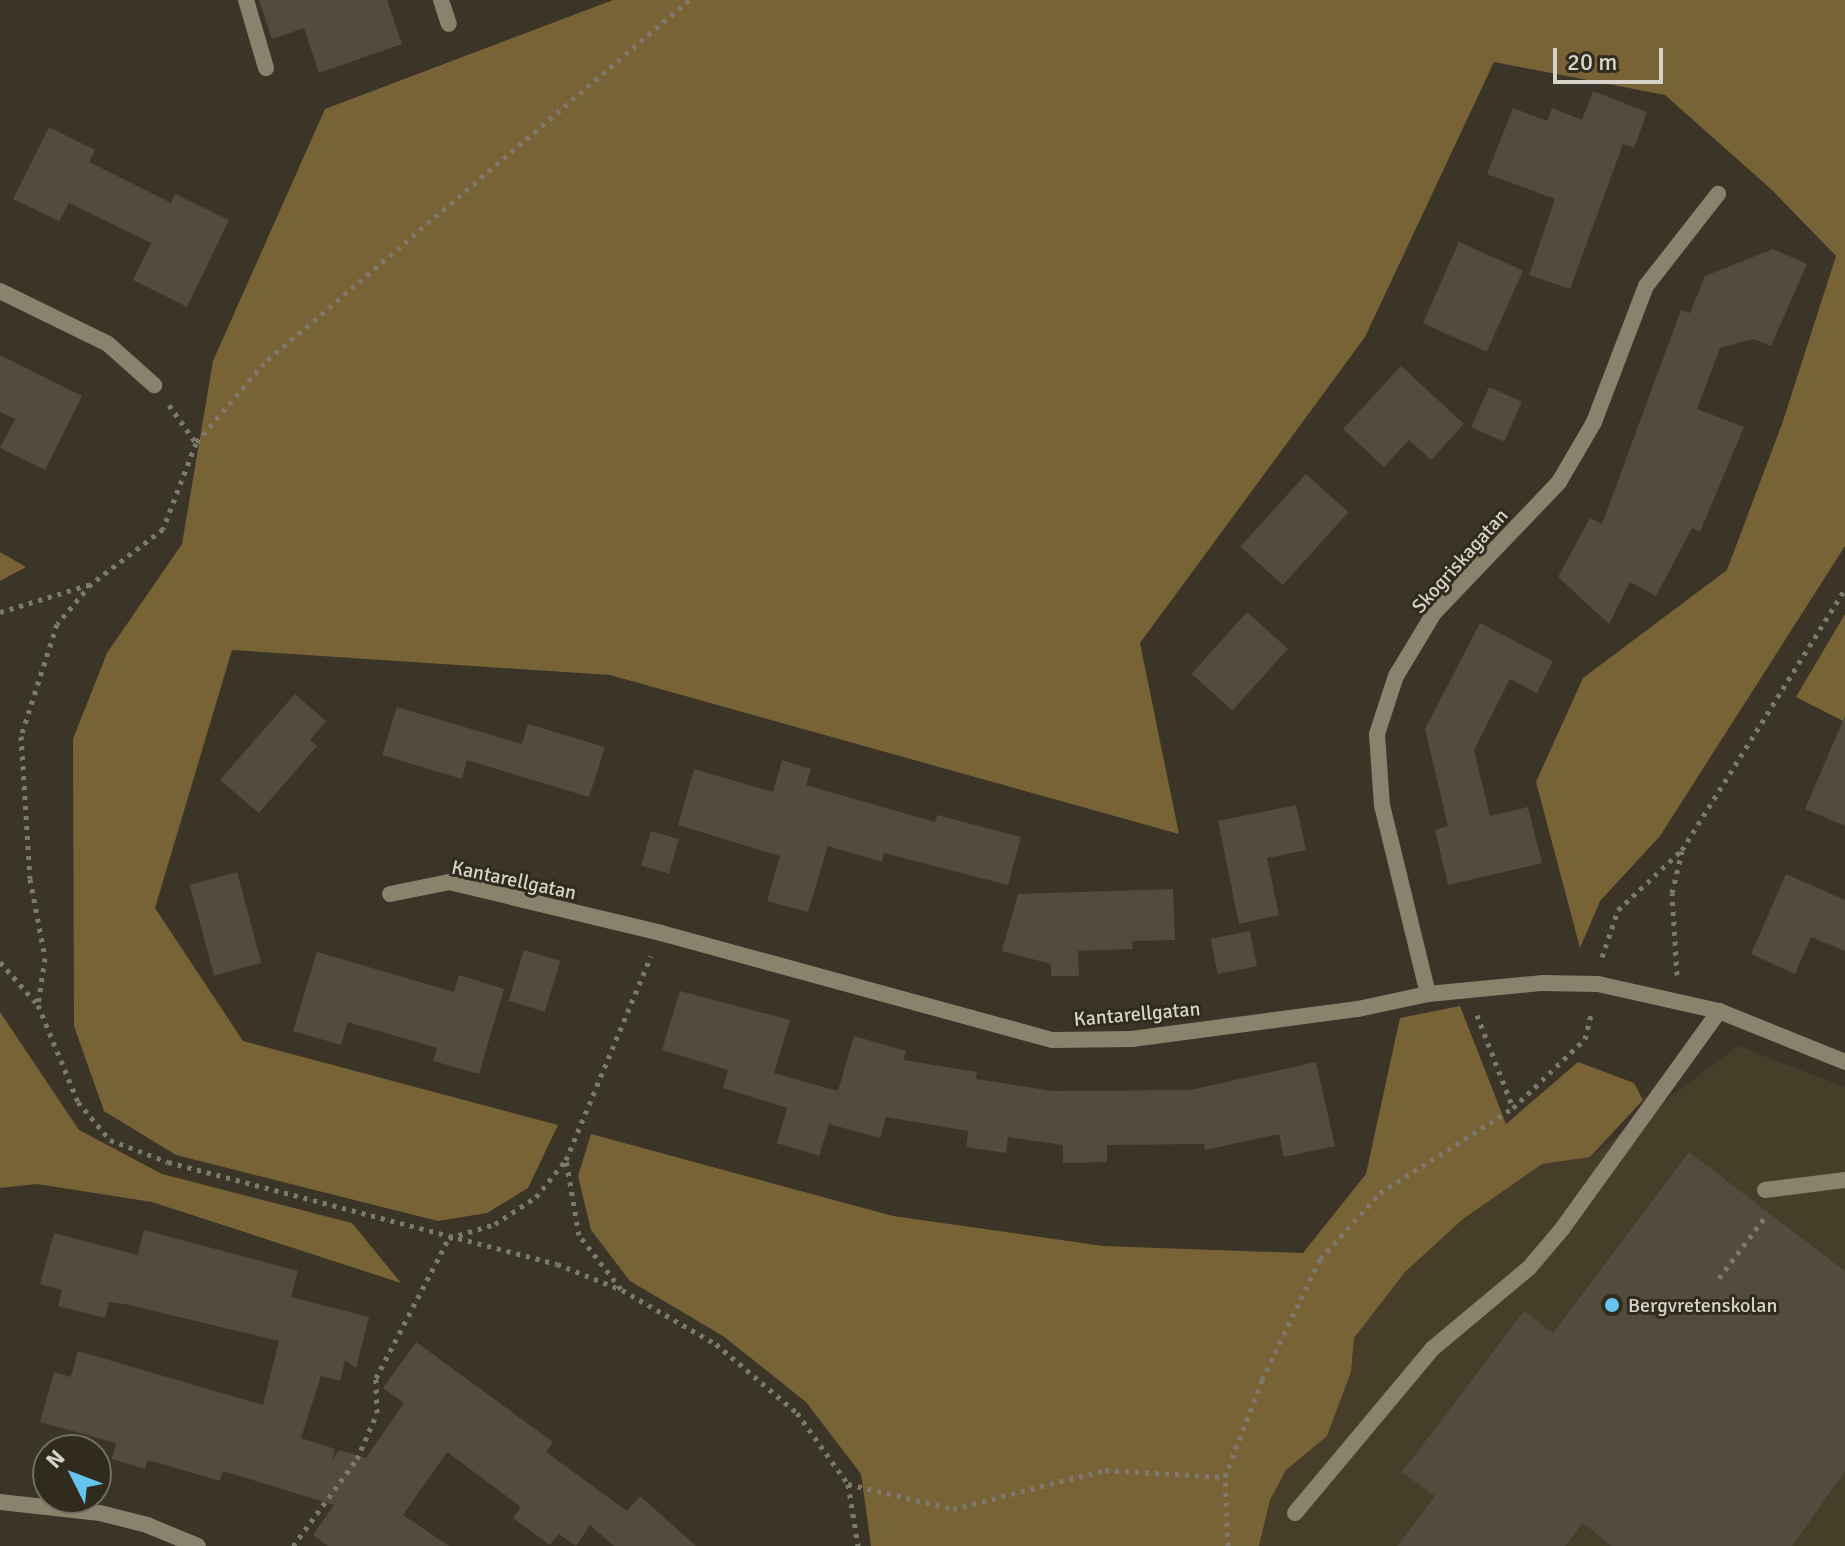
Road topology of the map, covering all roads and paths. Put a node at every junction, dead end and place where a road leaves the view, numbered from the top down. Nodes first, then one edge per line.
1 (246, 0) edge
2 (441, 0) edge
3 (689, 0) edge
4 (449, 24) dead end
5 (266, 68) dead end
6 (1718, 194) dead end
7 (0, 291) edge
8 (154, 385) joint
9 (196, 443) junction
10 (91, 584) junction
11 (1845, 589) edge
12 (0, 612) edge
13 (1682, 850) junction
14 (390, 894) dead end
15 (661, 933) junction
16 (0, 962) edge
17 (1598, 984) junction
18 (1468, 991) junction
19 (1428, 994) junction
20 (1682, 1000) junction
21 (38, 1005) junction
22 (1719, 1011) junction
23 (1845, 1062) edge
24 (1513, 1108) junction
25 (566, 1160) junction
26 (1845, 1180) edge
27 (1787, 1187) junction
28 (1765, 1190) dead end
29 (449, 1238) junction
30 (1719, 1278) dead end
31 (622, 1290) junction
32 (1225, 1477) junction
33 (848, 1484) junction
34 (0, 1502) edge
35 (1295, 1513) dead end
36 (198, 1546) edge
37 (293, 1546) edge
38 (858, 1546) edge
39 (1228, 1546) edge

1 - 5 street
2 - 4 street
3 - 9 path
6 - 19 street, Skogriskagatan
7 - 8 street
8 - 9 path
9 - 10 path
10 - 12 path
10 - 21 path
11 - 13 path
13 - 17 path
13 - 20 path
14 - 15 street, Kantarellgatan
15 - 19 street, Kantarellgatan
15 - 25 path
16 - 21 path
17 - 18 street, Kantarellgatan
17 - 20 street, Kantarellgatan
17 - 24 path
18 - 19 street, Kantarellgatan
18 - 24 path
20 - 22 street, Kantarellgatan
21 - 29 path
22 - 23 street, Kantarellgatan
22 - 35 street
24 - 32 path
25 - 29 path
25 - 31 path
26 - 27 street
27 - 28 street
27 - 30 path
29 - 31 path
29 - 37 path
31 - 33 path
32 - 33 path
32 - 39 path
33 - 38 path
34 - 36 street

